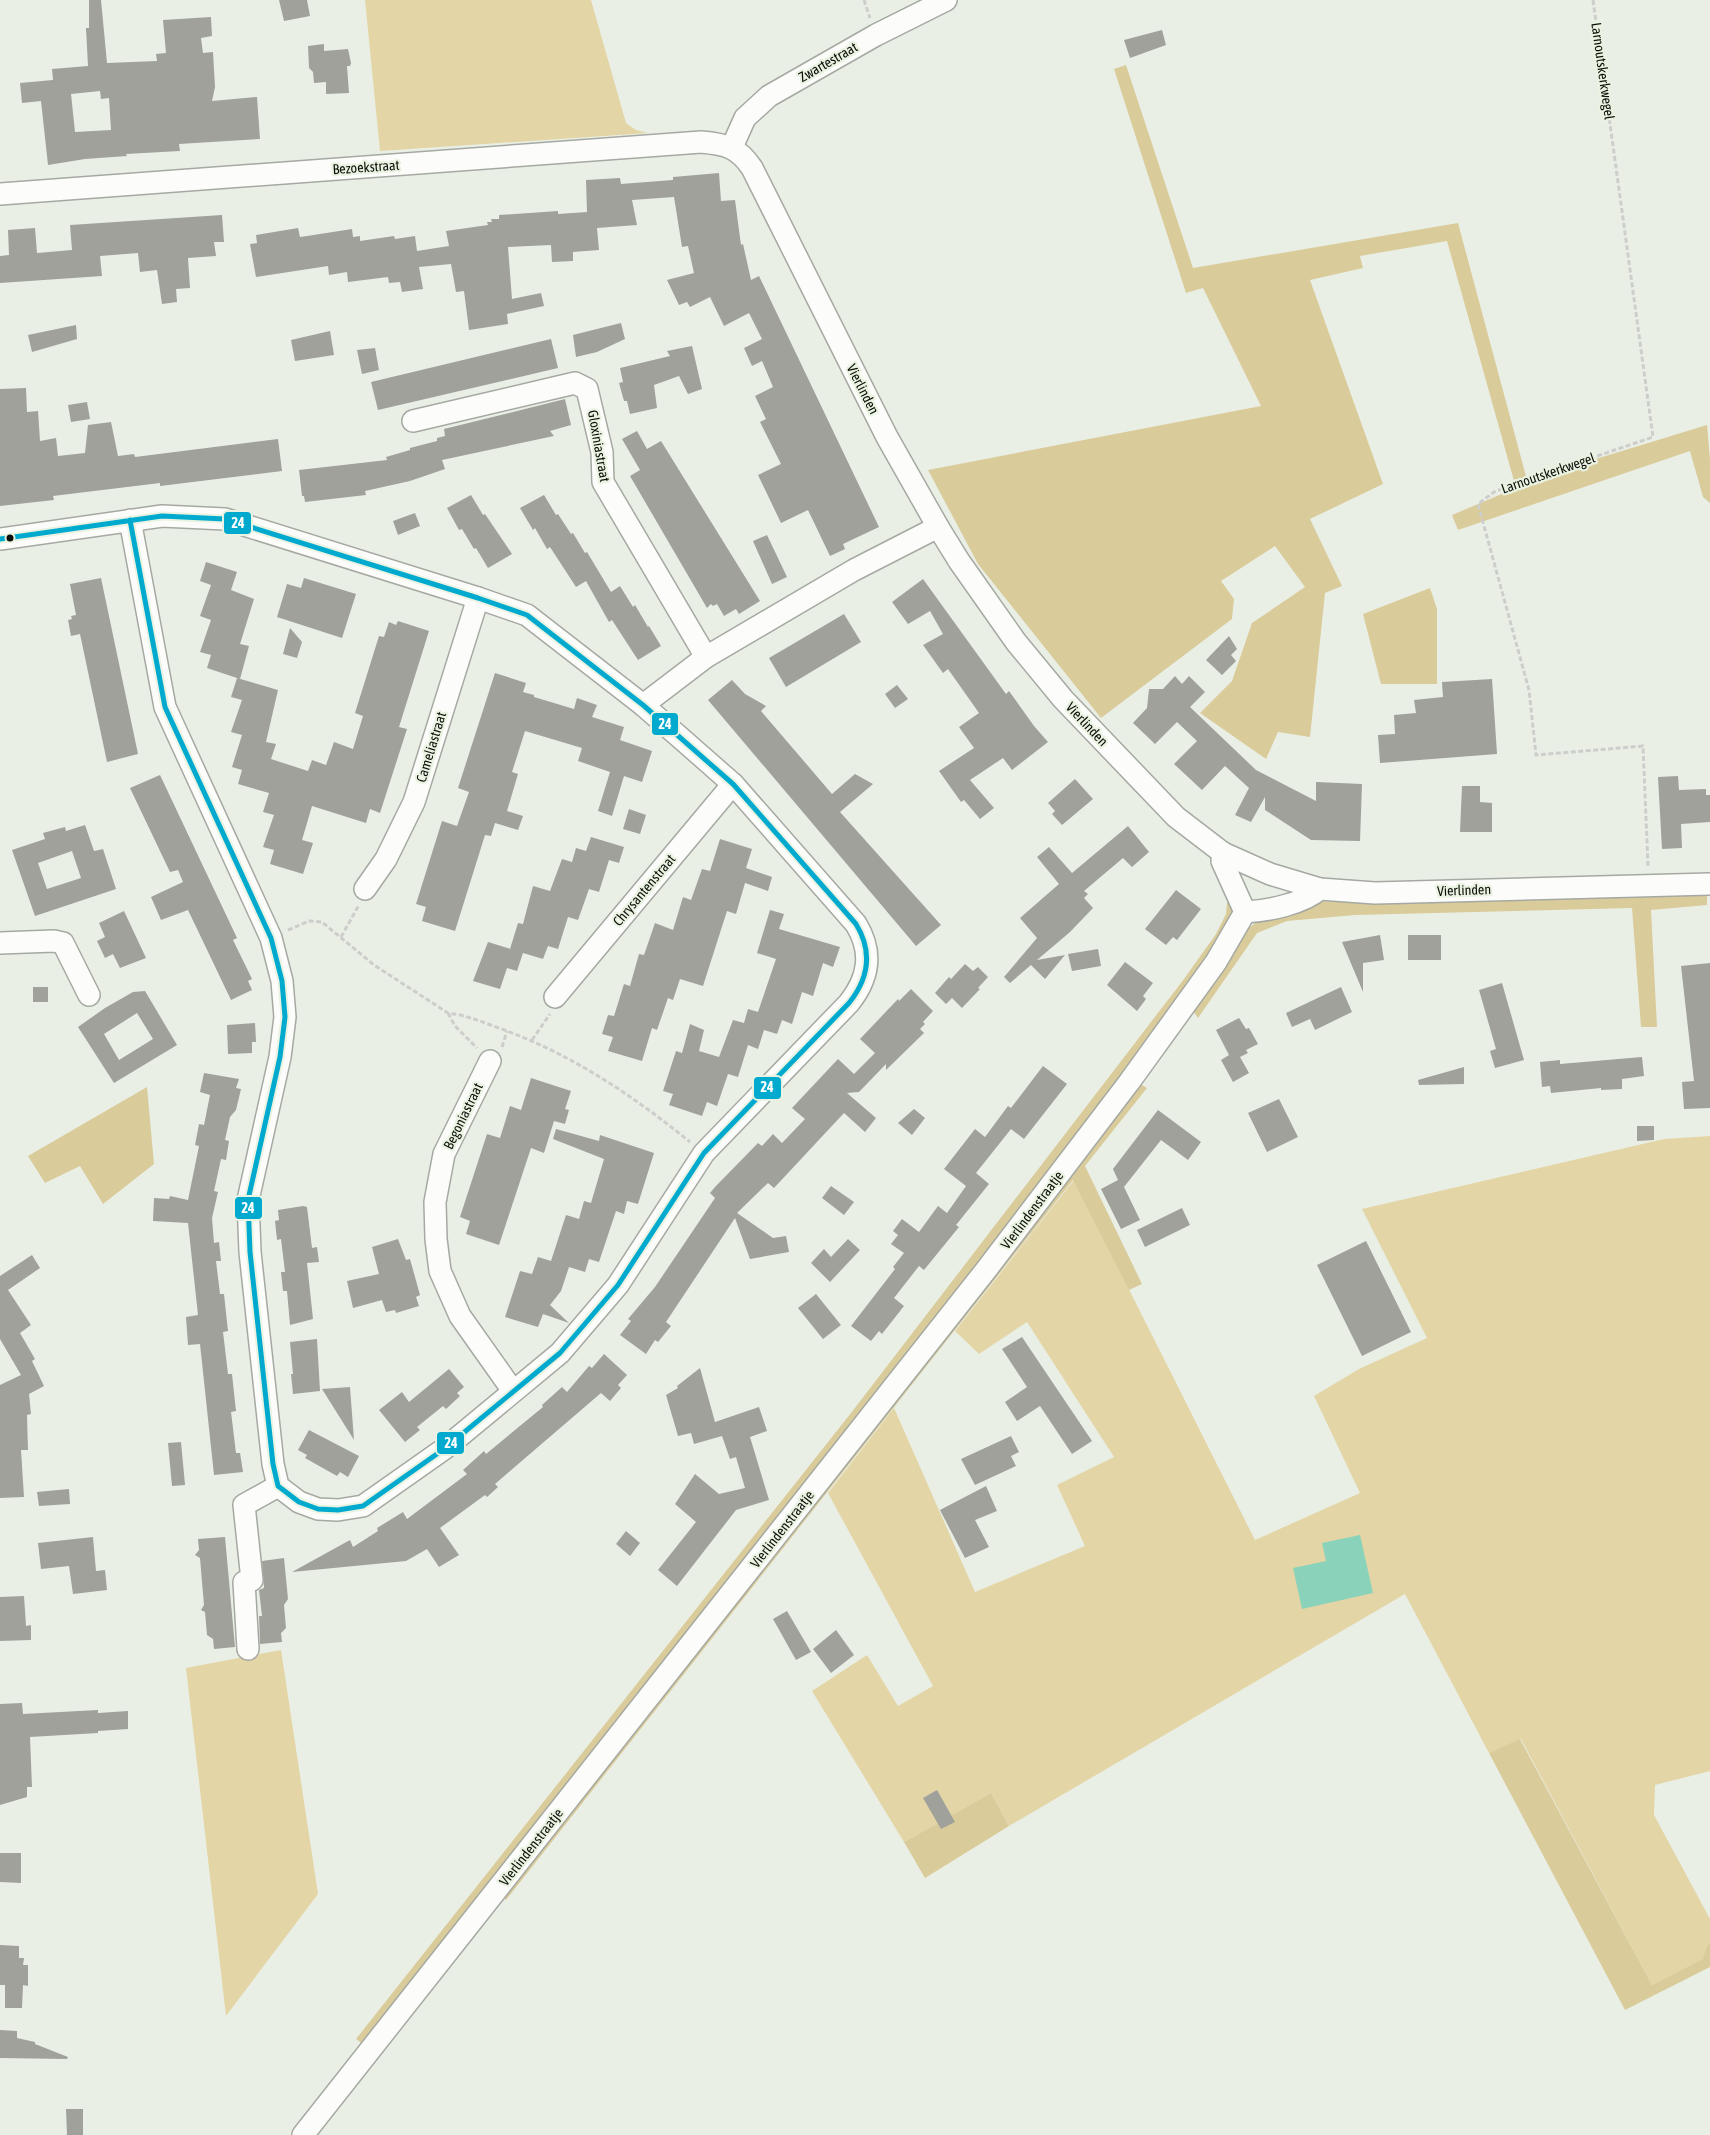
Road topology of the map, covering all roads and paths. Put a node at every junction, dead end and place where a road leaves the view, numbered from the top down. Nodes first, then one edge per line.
1 (946, 0) edge
2 (1593, 0) edge
3 (732, 147) junction
4 (0, 194) edge
5 (413, 421) dead end
6 (130, 520) junction
7 (938, 527) junction
8 (0, 539) edge
9 (478, 598) junction
10 (706, 657) junction
11 (643, 705) junction
12 (733, 784) junction
13 (1222, 852) junction
14 (1710, 884) edge
15 (1649, 885) junction
16 (1320, 888) junction
17 (365, 889) joint
18 (1244, 912) junction
19 (341, 937) junction
20 (271, 938) junction
21 (0, 943) edge
22 (89, 994) dead end
23 (555, 997) joint
24 (448, 1013) junction
25 (532, 1040) junction
26 (490, 1061) joint
27 (704, 1153) junction
28 (513, 1391) junction
29 (278, 1486) junction
30 (248, 1649) dead end
31 (304, 2135) edge

1 - 3 street, Zwartestraat
2 - 15 path, Larnoutskerkwegel
3 - 4 street, Bezoekstraat
3 - 7 street, Vierlinden
5 - 10 street, Gloxiniastraat
6 - 8 street
6 - 9 street
6 - 20 street
7 - 10 street
7 - 13 street, Vierlinden
9 - 11 street
9 - 17 street, Cameliastraat
10 - 11 street
11 - 12 street
12 - 23 street, Chrysantenstraat
12 - 27 street
13 - 16 street, Vierlinden
13 - 18 street
14 - 15 street, Vierlinden
15 - 16 street, Vierlinden
16 - 18 street
17 - 19 path
18 - 31 street, Vierlindenstraatje
19 - 20 path
19 - 24 path
20 - 29 street
21 - 22 street
23 - 25 path
24 - 25 path
24 - 26 path
25 - 27 path
26 - 28 street, Begoniastraat
27 - 28 street
28 - 29 street
29 - 30 street

